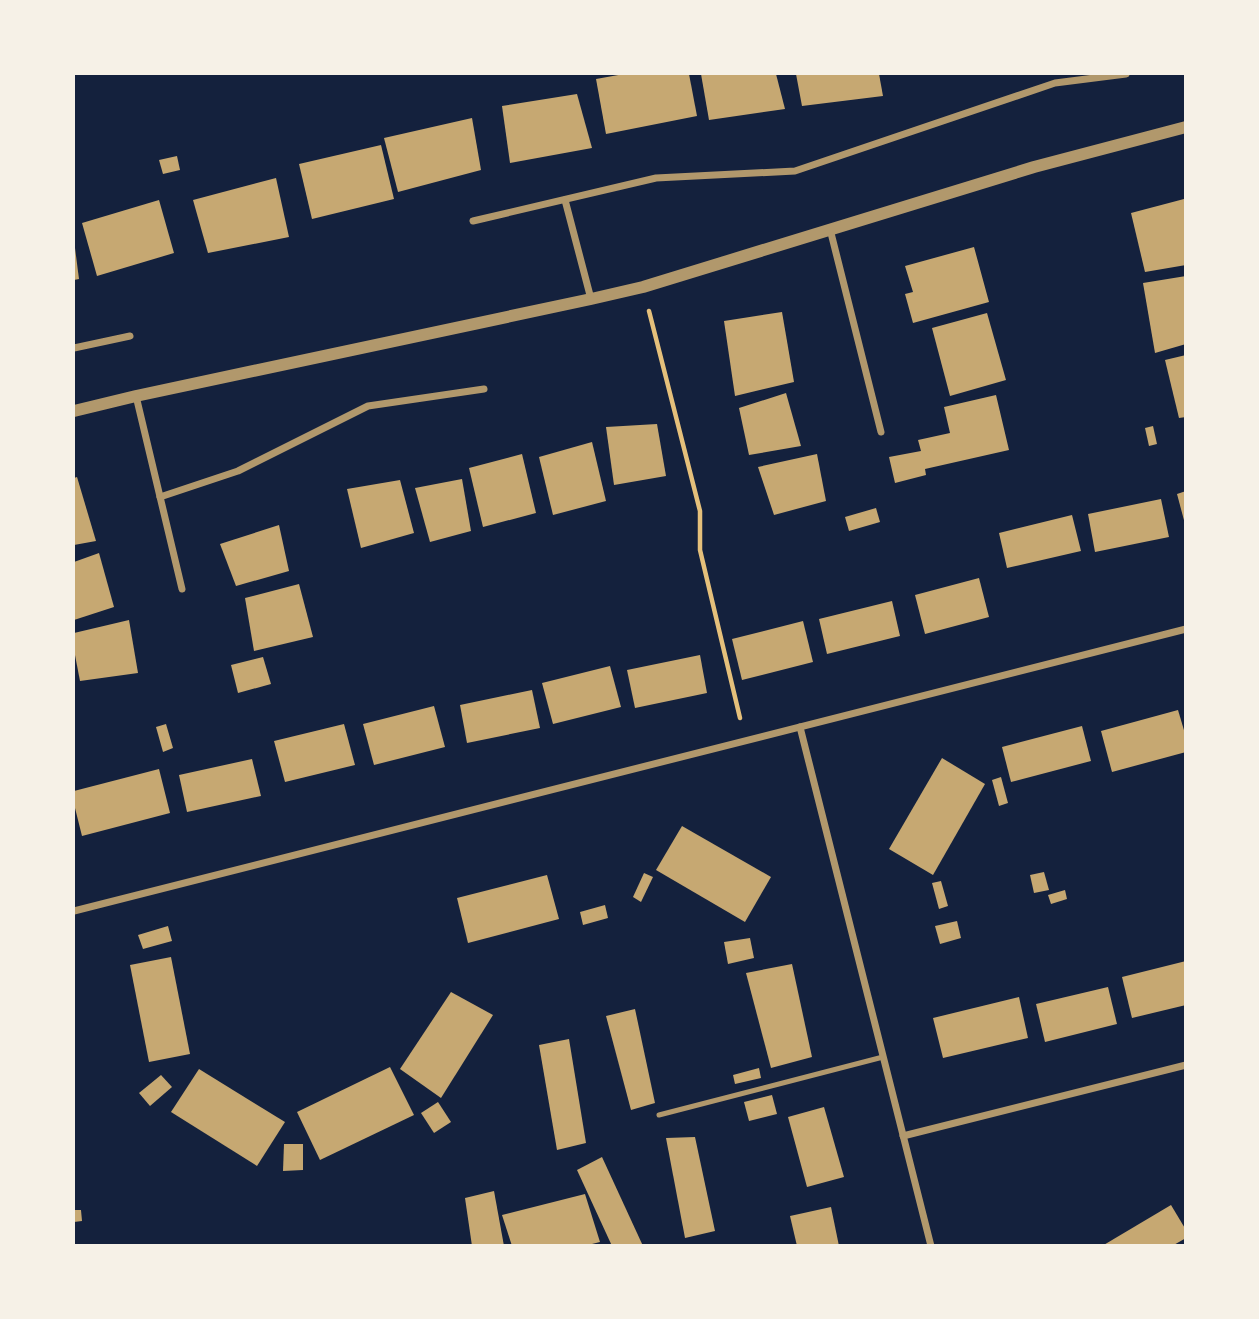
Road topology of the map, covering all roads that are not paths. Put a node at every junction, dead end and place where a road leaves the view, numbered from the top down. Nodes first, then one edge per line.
1 (1126, 74) edge
2 (1185, 127) edge
3 (565, 200) junction
4 (473, 221) dead end
5 (830, 229) junction
6 (591, 299) junction
7 (130, 336) dead end
8 (74, 348) edge
9 (484, 389) dead end
10 (136, 396) junction
11 (74, 411) edge
12 (881, 432) dead end
13 (160, 497) junction
14 (182, 590) dead end
15 (1185, 629) edge
16 (800, 727) junction
17 (74, 911) edge
18 (884, 1057) junction
19 (1185, 1065) edge
20 (659, 1115) dead end
21 (904, 1136) junction
22 (931, 1245) edge

1 - 3 street
2 - 5 street
3 - 4 street
3 - 6 street
5 - 6 street
5 - 12 street
6 - 10 street
7 - 8 street
9 - 13 street
10 - 11 street
10 - 13 street
13 - 14 street
15 - 16 street
16 - 17 street
16 - 18 street
18 - 20 lane
18 - 21 street
19 - 21 street
21 - 22 street

